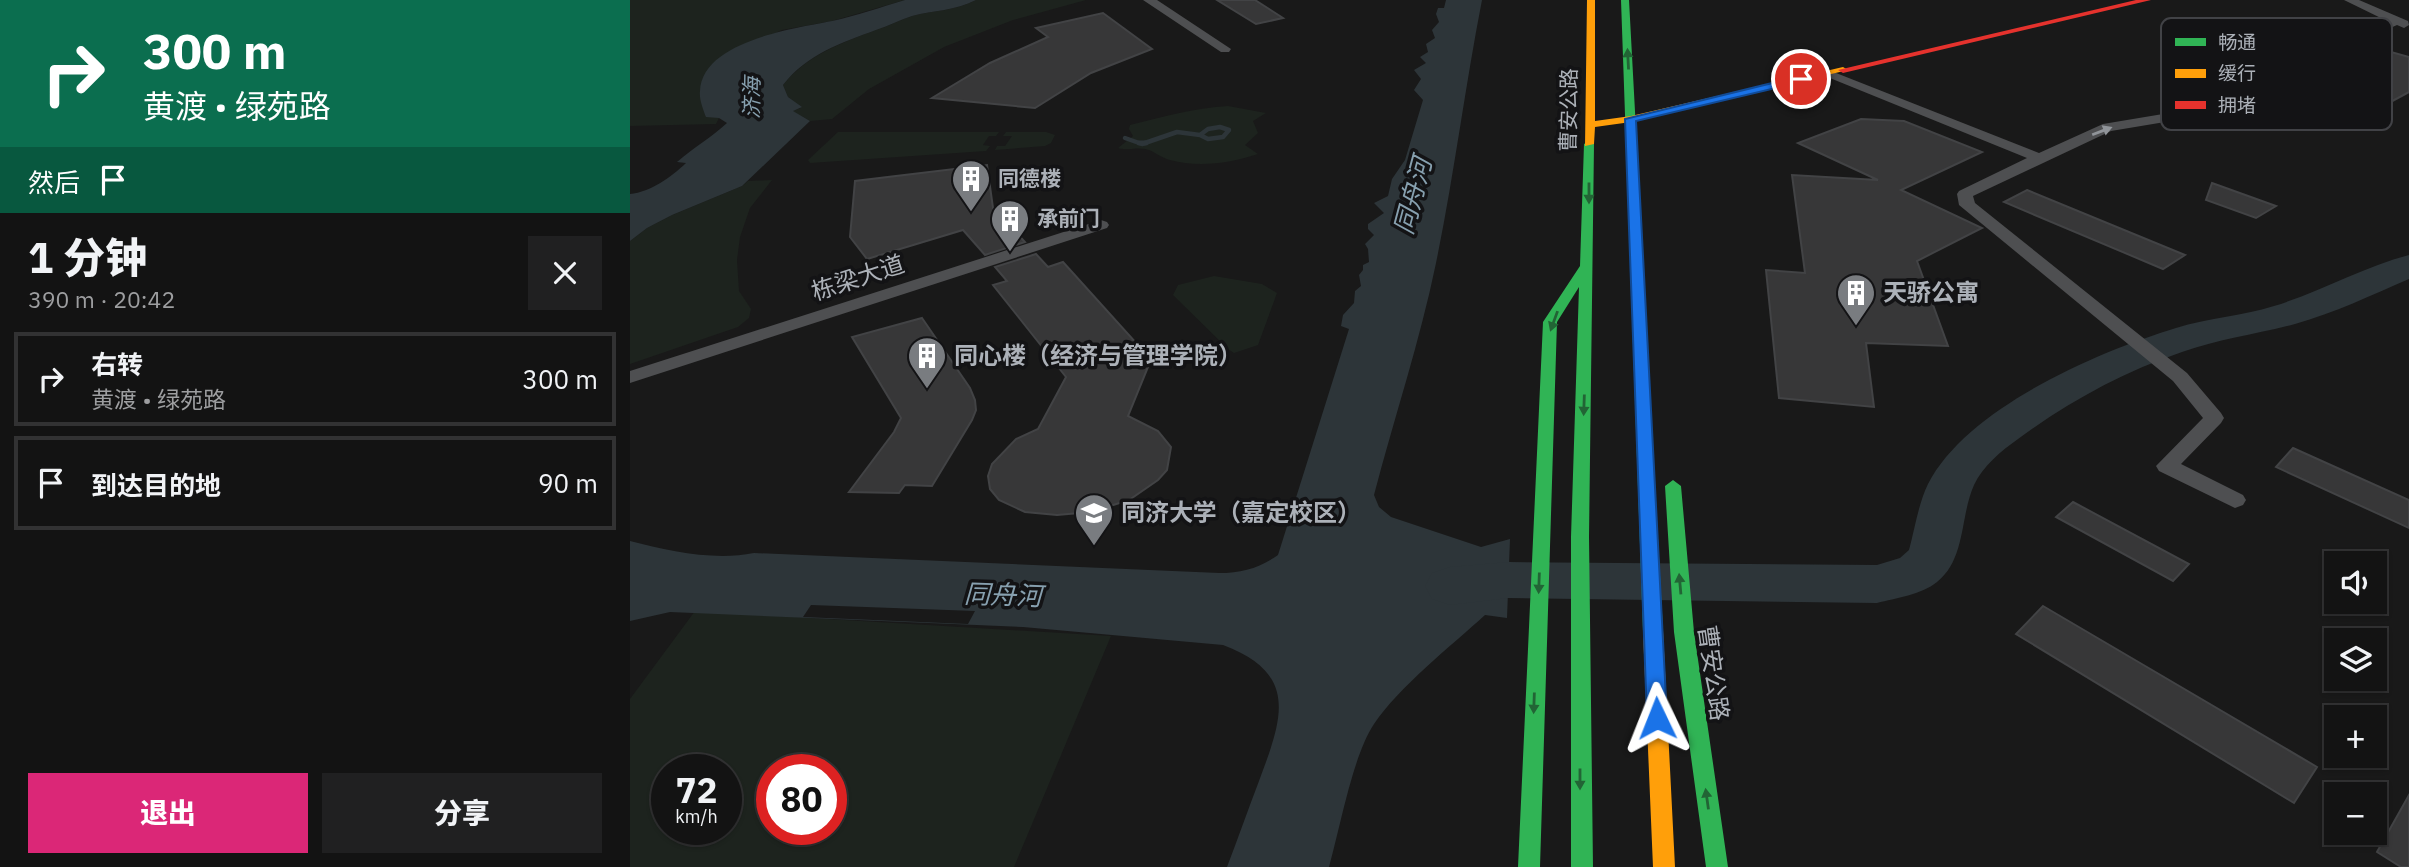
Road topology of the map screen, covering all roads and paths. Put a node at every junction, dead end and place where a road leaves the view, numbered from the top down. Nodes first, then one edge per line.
1 (1149, 0) edge
2 (1591, 0) edge
3 (1625, 0) edge
4 (2147, 0) edge
5 (2350, 0) edge
6 (2390, 18) edge
7 (1225, 49) dead end
8 (1826, 74) junction
9 (1631, 119) junction
10 (2161, 119) edge
11 (1589, 125) junction
12 (1646, 130) dead end
13 (2039, 158) junction
14 (1101, 225) dead end
15 (1588, 263) junction
16 (630, 377) edge
17 (1672, 466) dead end
18 (2235, 499) dead end
19 (1529, 867) edge
20 (1582, 867) edge
21 (1664, 867) edge
22 (1717, 867) edge

1 - 7 street
2 - 11 main road, 曹安公路
9 -> 3 main road
4 - 8 main road
5 - 6 street
8 - 9 main road
8 - 13 street
9 - 11 main road
9 - 12 main road
9 - 21 main road
13 -> 10 street
11 -> 15 main road, 曹安公路
13 - 18 street
14 - 16 street, 栋梁大道
15 -> 19 main road
15 -> 20 main road, 曹安公路
22 -> 17 main road, 曹安公路

